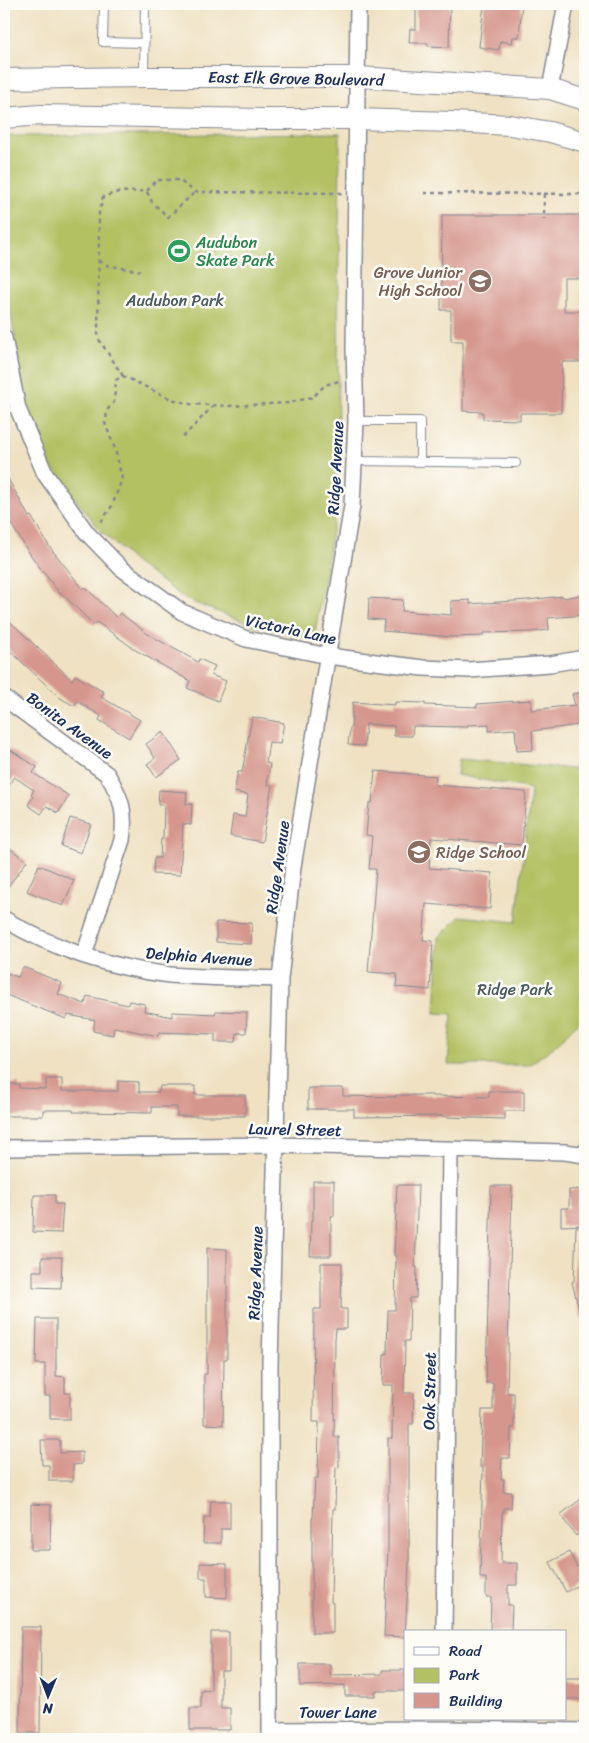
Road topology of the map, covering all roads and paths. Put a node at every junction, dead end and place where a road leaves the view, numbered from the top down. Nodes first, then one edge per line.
1 (104, 4) edge
2 (145, 4) edge
3 (358, 4) edge
4 (566, 4) edge
5 (144, 43) junction
6 (144, 77) junction
7 (358, 77) junction
8 (4, 79) edge
9 (550, 89) junction
10 (585, 100) edge
11 (4, 118) edge
12 (356, 119) junction
13 (585, 142) edge
14 (147, 191) junction
15 (195, 192) junction
16 (585, 192) edge
17 (356, 193) junction
18 (424, 193) dead end
19 (544, 194) junction
20 (544, 220) dead end
21 (99, 261) junction
22 (140, 271) dead end
23 (4, 338) edge
24 (123, 376) junction
25 (355, 380) junction
26 (214, 405) junction
27 (356, 421) junction
28 (183, 436) dead end
29 (355, 461) junction
30 (420, 462) junction
31 (516, 463) dead end
32 (100, 522) dead end
33 (328, 656) junction
34 (585, 658) edge
35 (4, 698) edge
36 (4, 919) edge
37 (84, 955) junction
38 (280, 979) junction
39 (276, 1145) junction
40 (4, 1148) edge
41 (450, 1150) junction
42 (585, 1154) edge
43 (444, 1630) edge
44 (443, 1724) edge
45 (585, 1731) edge
46 (270, 1735) edge

1 - 5 lane
2 - 5 lane
3 - 7 street, Ridge Avenue
4 - 9 street
5 - 6 lane
6 - 7 street, East Elk Grove Boulevard
6 - 8 street, East Elk Grove Boulevard
7 - 9 street, East Elk Grove Boulevard
7 - 12 street, Ridge Avenue
9 - 10 street, East Elk Grove Boulevard
11 - 12 street
12 - 13 street
12 - 17 street, Ridge Avenue
14 - 15 path
14 - 15 path
14 - 21 path
15 - 17 path
16 - 19 path
17 - 25 street, Ridge Avenue
18 - 19 path
19 - 20 path
21 - 22 path
21 - 24 path
23 - 33 street, Victoria Lane
24 - 26 path
24 - 32 path
25 - 26 path
25 - 27 street, Ridge Avenue
26 - 28 path
27 - 29 street, Ridge Avenue
27 - 30 lane
29 - 30 lane
29 - 33 street, Ridge Avenue
30 - 31 lane
33 - 34 street, Victoria Lane
33 - 38 street, Ridge Avenue
35 - 37 street, Bonita Avenue
36 - 37 street, Delphia Avenue
37 - 38 street, Delphia Avenue
38 - 39 street, Ridge Avenue
39 - 40 street, Laurel Street
39 - 41 street, Laurel Street
39 - 46 street, Ridge Avenue
41 - 42 street, Laurel Street
41 - 43 street, Oak Street
44 - 45 street, Tower Lane
44 - 46 street, Tower Lane

